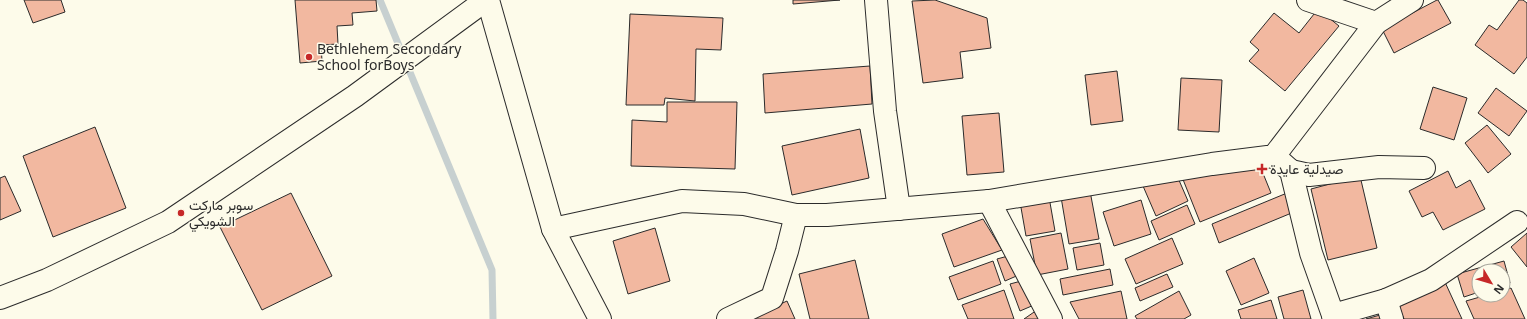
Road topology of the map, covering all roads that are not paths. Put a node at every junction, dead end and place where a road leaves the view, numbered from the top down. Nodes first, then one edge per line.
1 (487, 0) edge
2 (876, 0) edge
3 (1308, 0) edge
4 (1412, 0) edge
5 (1376, 23) junction
6 (1274, 156) junction
7 (1424, 168) dead end
8 (1291, 172) junction
9 (989, 201) junction
10 (899, 209) junction
11 (796, 215) junction
12 (1517, 222) dead end
13 (553, 229) junction
14 (0, 298) edge
15 (1389, 310) edge
16 (1333, 317) edge
17 (600, 319) edge
18 (728, 319) edge
19 (1051, 319) edge

1 - 13 street
1 - 14 street
2 - 10 street
3 - 5 street
4 - 5 street
5 - 6 street
6 - 8 street
6 - 9 street
7 - 8 street
8 - 16 street
9 - 10 street
9 - 19 street
10 - 11 street
11 - 13 street
11 - 18 street
12 - 15 street
13 - 17 street
15 - 16 street

